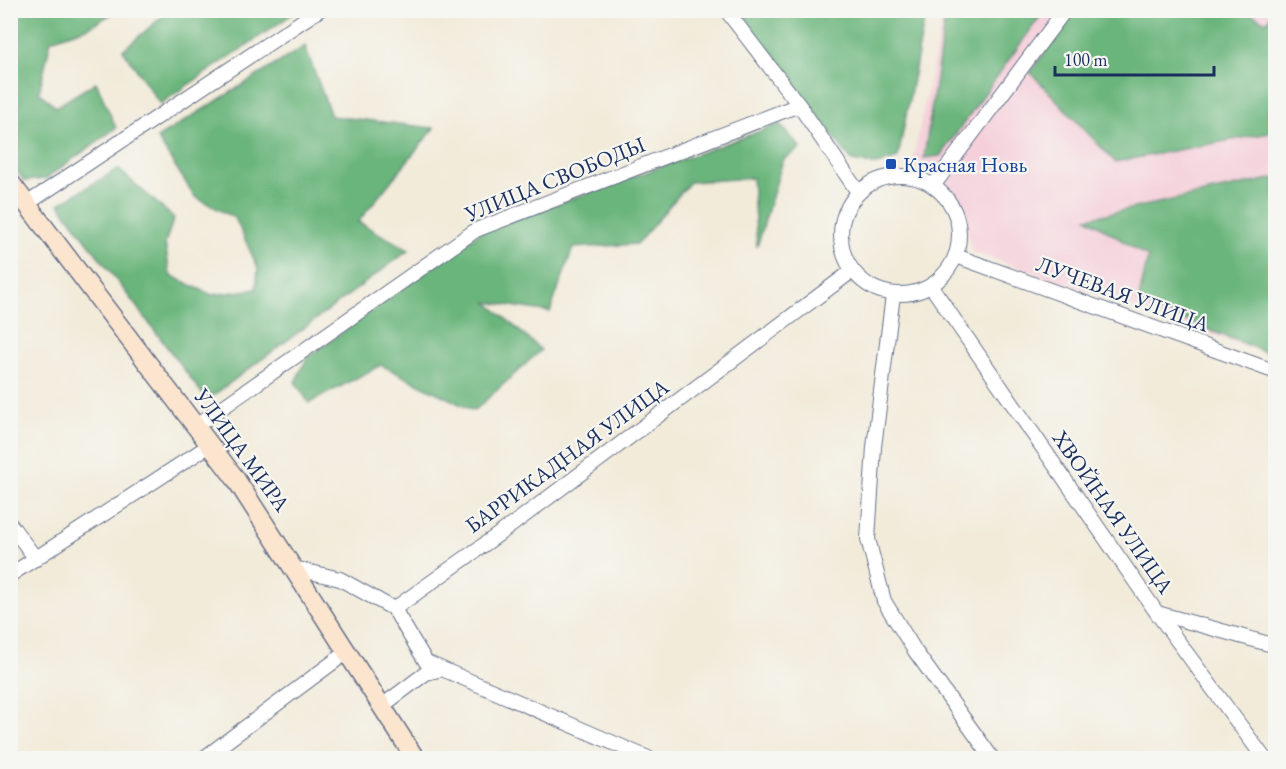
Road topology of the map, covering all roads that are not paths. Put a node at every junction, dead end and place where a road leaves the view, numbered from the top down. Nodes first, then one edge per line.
1 (319, 10) edge
2 (726, 10) edge
3 (1065, 10) edge
4 (799, 105) junction
5 (10, 182) edge
6 (933, 186) junction
7 (858, 192) junction
8 (27, 203) junction
9 (956, 256) junction
10 (852, 271) junction
11 (931, 286) junction
12 (893, 295) junction
13 (1275, 372) edge
14 (196, 426) junction
15 (210, 445) junction
16 (10, 524) edge
17 (36, 559) junction
18 (294, 568) junction
19 (10, 575) edge
20 (393, 609) junction
21 (1157, 613) junction
22 (1275, 646) edge
23 (347, 652) junction
24 (442, 669) junction
25 (382, 706) junction
26 (204, 759) edge
27 (415, 759) edge
28 (648, 759) edge
29 (992, 759) edge
30 (1264, 759) edge

1 - 8 street
2 - 4 street
3 - 6 street
4 - 7 street
4 - 14 street, УЛИЦА СВОБОДЫ
5 - 8 street, УЛИЦА МИРА
6 - 7 street
6 - 9 street
7 - 10 street
8 - 14 street, УЛИЦА МИРА
9 - 11 street
9 - 13 street, ЛУЧЕВАЯ УЛИЦА
10 - 12 street
10 - 20 street, БАРРИКАДНАЯ УЛИЦА
11 - 12 street
11 - 21 street, ХВОЙНАЯ УЛИЦА
12 - 29 street
14 - 15 street, УЛИЦА МИРА
15 - 17 street
15 - 18 street, УЛИЦА МИРА
16 - 17 street
17 - 19 street
18 - 20 street
18 - 23 street, УЛИЦА МИРА
20 - 24 street
21 - 22 street
21 - 30 street, ХВОЙНАЯ УЛИЦА
23 - 25 street, УЛИЦА МИРА
23 - 26 street
24 - 25 street
24 - 28 street
25 - 27 street, УЛИЦА МИРА

